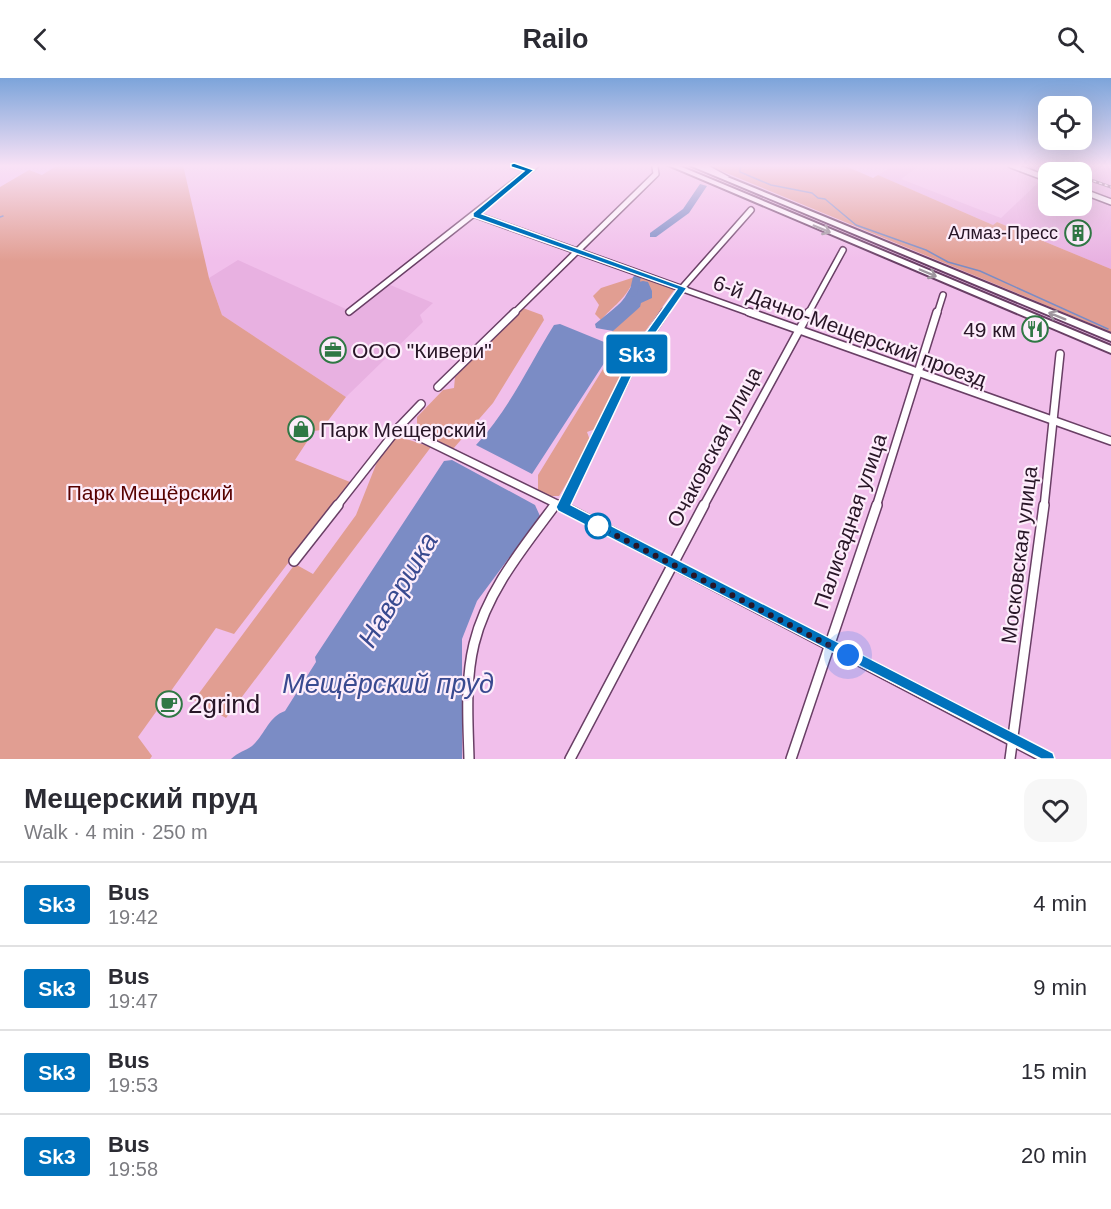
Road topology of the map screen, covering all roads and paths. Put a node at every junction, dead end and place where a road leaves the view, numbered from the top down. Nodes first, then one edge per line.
1 (498, 197) edge
2 (633, 197) edge
3 (746, 197) edge
4 (769, 197) edge
5 (751, 210) dead end
6 (476, 215) junction
7 (843, 250) dead end
8 (577, 251) junction
9 (682, 288) junction
10 (943, 295) dead end
11 (349, 312) dead end
12 (798, 329) junction
13 (1111, 338) edge
14 (1111, 350) edge
15 (1060, 354) dead end
16 (917, 372) junction
17 (438, 387) dead end
18 (421, 404) dead end
19 (1053, 421) junction
20 (399, 427) junction
21 (1111, 441) edge
22 (559, 506) junction
23 (294, 561) dead end
24 (672, 564) junction
25 (828, 645) junction
26 (1012, 741) junction
27 (469, 759) edge
28 (570, 759) edge
29 (791, 759) edge
30 (1010, 759) edge
31 (1047, 759) edge

1 - 6 street
2 - 8 street
3 -> 14 highway
13 -> 4 highway
5 - 9 street
6 - 8 street, 6-й Дачно-Мещерский проезд
6 - 11 street
7 - 12 street, Очаковская улица
8 - 9 street, 6-й Дачно-Мещерский проезд
8 - 17 street
9 - 12 street, 6-й Дачно-Мещерский проезд
9 - 22 street
10 - 16 street, Палисадная улица
12 - 16 street, 6-й Дачно-Мещерский проезд
12 - 24 street, Очаковская улица
15 - 19 street, Московская улица
16 - 19 street, 6-й Дачно-Мещерский проезд
16 - 25 street, Палисадная улица
18 - 20 street
19 - 21 street, 6-й Дачно-Мещерский проезд
19 - 26 street, Московская улица
20 - 22 street
20 - 23 street
22 - 24 street
22 - 27 street
24 - 25 street
24 - 28 street, Очаковская улица
25 - 26 street
25 - 29 street, Палисадная улица
26 - 30 street, Московская улица
26 - 31 street

